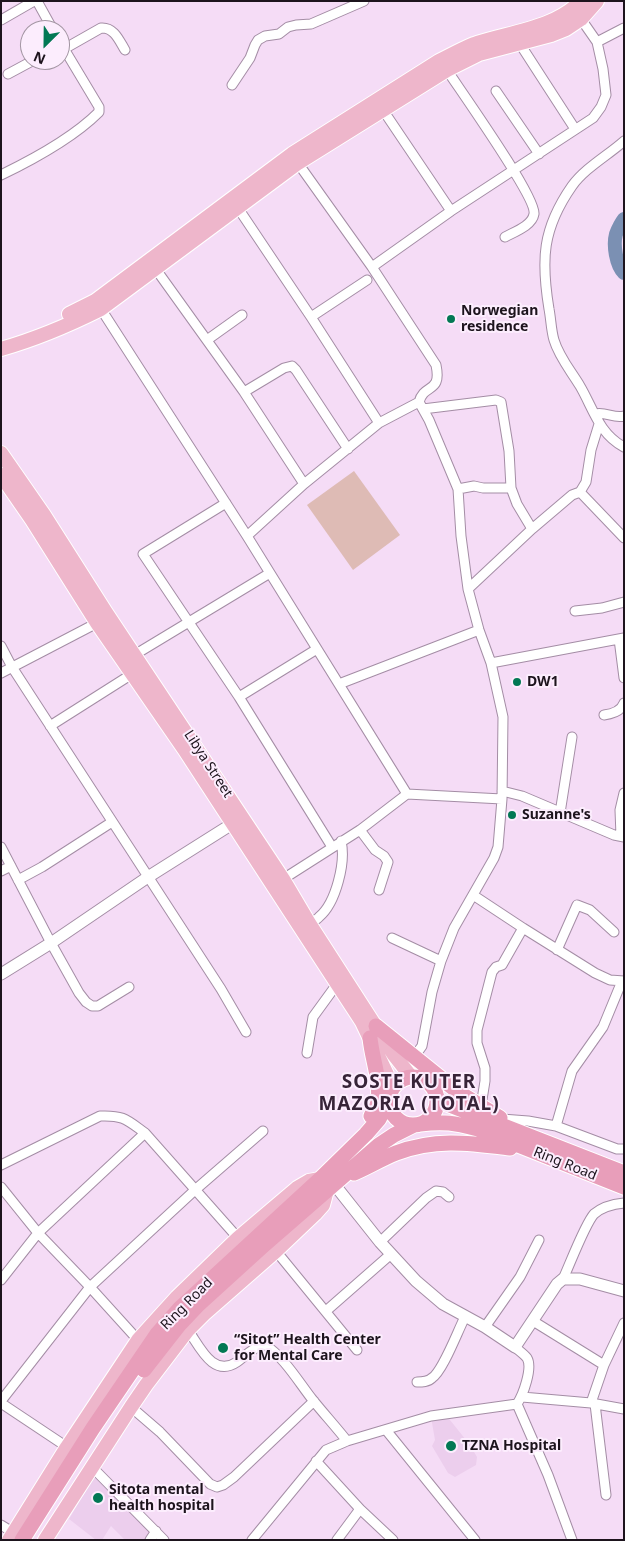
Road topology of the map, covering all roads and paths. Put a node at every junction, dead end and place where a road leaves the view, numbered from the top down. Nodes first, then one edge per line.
1 (36, 1) edge
2 (364, 1) edge
3 (580, 1) edge
4 (597, 1) edge
5 (581, 19) junction
6 (1, 20) edge
7 (47, 20) edge
8 (624, 28) edge
9 (70, 41) edge
10 (597, 42) junction
11 (520, 44) junction
12 (125, 50) dead end
13 (70, 60) edge
14 (20, 68) edge
15 (446, 70) junction
16 (8, 74) dead end
17 (232, 84) dead end
18 (496, 92) dead end
19 (383, 110) junction
20 (575, 129) junction
21 (624, 141) edge
22 (539, 154) junction
23 (295, 159) junction
24 (514, 170) junction
25 (1, 175) edge
26 (238, 208) junction
27 (451, 211) junction
28 (505, 237) dead end
29 (372, 267) junction
30 (155, 268) junction
31 (367, 280) dead end
32 (101, 309) junction
33 (242, 315) dead end
34 (311, 317) junction
35 (1, 339) edge
36 (207, 340) junction
37 (1, 349) edge
38 (244, 392) junction
39 (421, 406) junction
40 (595, 414) junction
41 (624, 416) edge
42 (379, 424) junction
43 (598, 424) junction
44 (624, 446) edge
45 (348, 449) junction
46 (1, 453) edge
47 (1, 474) edge
48 (304, 484) junction
49 (511, 488) junction
50 (458, 489) junction
51 (580, 492) junction
52 (226, 503) junction
53 (532, 529) junction
54 (247, 536) junction
55 (624, 538) edge
56 (270, 573) junction
57 (468, 589) junction
58 (624, 602) edge
59 (575, 611) dead end
60 (189, 622) junction
61 (97, 624) junction
62 (479, 630) junction
63 (621, 639) edge
64 (1, 646) edge
65 (317, 649) junction
66 (129, 658) junction
67 (491, 663) junction
68 (12, 667) junction
69 (1, 673) edge
70 (132, 674) junction
71 (624, 678) edge
72 (339, 684) junction
73 (239, 697) junction
74 (624, 703) edge
75 (604, 715) dead end
76 (50, 726) junction
77 (572, 737) dead end
78 (624, 793) edge
79 (407, 794) junction
80 (502, 795) junction
81 (560, 814) junction
82 (112, 822) junction
83 (232, 824) junction
84 (360, 830) junction
85 (623, 836) edge
86 (341, 841) junction
87 (1, 847) edge
88 (332, 847) junction
89 (11, 866) junction
90 (1, 871) edge
91 (148, 877) junction
92 (18, 880) junction
93 (278, 882) junction
94 (379, 890) dead end
95 (473, 895) junction
96 (309, 923) junction
97 (523, 928) junction
98 (614, 932) dead end
99 (392, 938) dead end
100 (51, 943) junction
101 (557, 950) junction
102 (441, 961) junction
103 (1, 974) edge
104 (623, 981) edge
105 (337, 984) junction
106 (130, 987) dead end
107 (246, 1032) dead end
108 (373, 1032) junction
109 (308, 1053) dead end
110 (414, 1057) junction
111 (412, 1078) junction
112 (391, 1094) junction
113 (437, 1100) junction
114 (481, 1106) junction
115 (502, 1119) junction
116 (417, 1125) junction
117 (556, 1126) junction
118 (263, 1131) dead end
119 (522, 1132) junction
120 (146, 1133) junction
121 (624, 1149) edge
122 (531, 1150) junction
123 (348, 1152) junction
124 (1, 1165) edge
125 (624, 1173) edge
126 (330, 1183) junction
127 (1, 1187) edge
128 (624, 1187) edge
129 (195, 1190) junction
130 (449, 1197) dead end
131 (624, 1203) edge
132 (38, 1233) junction
133 (238, 1238) junction
134 (539, 1240) dead end
135 (380, 1242) junction
136 (276, 1251) junction
137 (391, 1254) junction
138 (563, 1279) junction
139 (1, 1280) edge
140 (90, 1287) junction
141 (624, 1291) edge
142 (326, 1312) junction
143 (465, 1317) junction
144 (533, 1321) junction
145 (624, 1323) edge
146 (485, 1327) junction
147 (188, 1330) junction
148 (138, 1340) junction
149 (515, 1347) junction
150 (357, 1350) dead end
151 (604, 1365) junction
152 (416, 1382) dead end
153 (520, 1401) junction
154 (1, 1402) edge
155 (314, 1402) junction
156 (593, 1404) junction
157 (131, 1407) junction
158 (624, 1409) edge
159 (386, 1430) junction
160 (348, 1441) junction
161 (67, 1447) junction
162 (316, 1460) junction
163 (92, 1467) junction
164 (606, 1495) dead end
165 (360, 1509) junction
166 (1, 1525) edge
167 (156, 1531) junction
168 (15, 1537) edge
169 (33, 1540) edge
170 (45, 1540) edge
171 (150, 1540) edge
172 (164, 1540) edge
173 (252, 1540) edge
174 (337, 1540) edge
175 (393, 1540) edge
176 (474, 1540) edge
177 (572, 1540) edge

1 - 6 street
1 - 7 street
2 - 17 street
3 - 23 main road
4 - 5 main road
5 - 10 street
5 - 11 main road
8 - 10 street
9 - 12 street
10 - 20 street
11 - 15 main road
11 - 20 street
13 - 25 street
14 - 16 street
15 - 19 main road
15 - 24 street
18 - 22 street
19 - 23 main road
19 - 27 street
20 - 22 street
21 - 40 street
22 - 24 street
23 - 26 main road
23 - 29 street
23 - 35 main road
24 - 27 street
24 - 28 street
26 - 30 main road
26 - 34 street
27 - 29 street
29 - 39 street
30 - 32 main road
30 - 36 street
31 - 34 street
32 - 37 main road
32 - 52 street
33 - 36 street
34 - 42 street
36 - 38 street
38 - 45 street
38 - 48 street
39 - 42 street
39 - 49 street
39 - 50 street
40 - 41 street
40 - 43 street
42 - 45 street
43 - 44 street
43 - 51 street
45 - 48 street
46 - 66 main road, Libya Street
47 - 61 main road, Libya Street
48 - 54 street
49 - 50 street
49 - 53 street
50 - 57 street
51 - 53 street
51 - 55 street
52 - 54 street
52 - 60 street
53 - 57 street
54 - 56 street
56 - 60 street
56 - 65 street
57 - 62 street
58 - 59 street
60 - 66 street
60 - 73 street
61 - 66 main road, Libya Street
61 - 68 street
62 - 67 street
62 - 72 street
63 - 67 street
63 - 71 street
64 - 68 street
65 - 72 street
65 - 73 street
66 - 70 main road, Libya Street
66 - 93 main road, Libya Street
67 - 80 street
68 - 69 street
68 - 76 street
70 - 76 street
70 - 83 main road, Libya Street
72 - 79 street
73 - 88 street
74 - 75 street
76 - 82 street
77 - 81 street
78 - 85 street
79 - 80 street
79 - 84 street
80 - 81 street
80 - 95 street
81 - 85 street
82 - 91 street
82 - 92 street
83 - 91 street
83 - 93 main road, Libya Street
84 - 86 street
84 - 94 street
86 - 88 street
86 - 96 street
87 - 89 street
88 - 93 street
89 - 90 street
89 - 92 street
91 - 100 street
91 - 107 street
92 - 100 street
93 - 96 main road, Libya Street
93 - 105 main road, Libya Street
95 - 97 street
95 - 102 street
96 - 108 main road, Libya Street
97 - 101 street
97 - 114 street
98 - 101 street
99 - 102 street
100 - 103 street
100 - 106 street
101 - 104 street
102 - 110 street
104 - 117 street
105 - 108 main road, Libya Street
105 - 109 street
108 - 110 highway
108 - 111 main road, Libya Street
108 - 112 main road, Libya Street
108 - 123 highway
110 - 114 highway
111 - 112 highway
111 - 113 highway
112 - 116 highway
112 - 123 highway, Ring Road
113 - 116 highway
113 - 119 highway, Ring Road
114 - 115 highway
115 - 117 street
115 - 119 highway
116 - 122 highway, Ring Road
116 - 126 highway, Ring Road
117 - 121 street
118 - 129 street
119 - 125 highway, Ring Road
120 - 124 street
120 - 129 street
120 - 132 street
122 - 126 highway
122 - 128 highway, Ring Road
123 - 126 highway, Ring Road
126 - 133 main road
126 - 135 street
126 - 136 main road
126 - 168 highway, Ring Road
126 - 169 highway, Ring Road
127 - 132 street
129 - 133 street
129 - 140 street
130 - 135 street
131 - 138 street
132 - 139 street
132 - 140 street
133 - 148 main road
134 - 146 street
135 - 137 street
136 - 142 street
136 - 147 main road
137 - 142 street
137 - 143 street
138 - 141 street
138 - 144 street
140 - 148 street
140 - 154 street
142 - 150 street
143 - 146 street
143 - 152 street
144 - 149 street
144 - 151 street
145 - 151 street
146 - 149 street
147 - 155 street
147 - 157 main road
148 - 161 main road
149 - 153 street
151 - 156 street
153 - 156 street
153 - 159 street
153 - 177 street
154 - 161 street
155 - 157 street
155 - 160 street
156 - 158 street
156 - 164 street
157 - 163 main road
159 - 160 street
159 - 176 street
160 - 162 street
161 - 168 main road
162 - 165 street
162 - 173 street
163 - 167 street
163 - 170 main road
165 - 174 street
165 - 175 street
166 - 168 street
167 - 171 street
167 - 172 street

